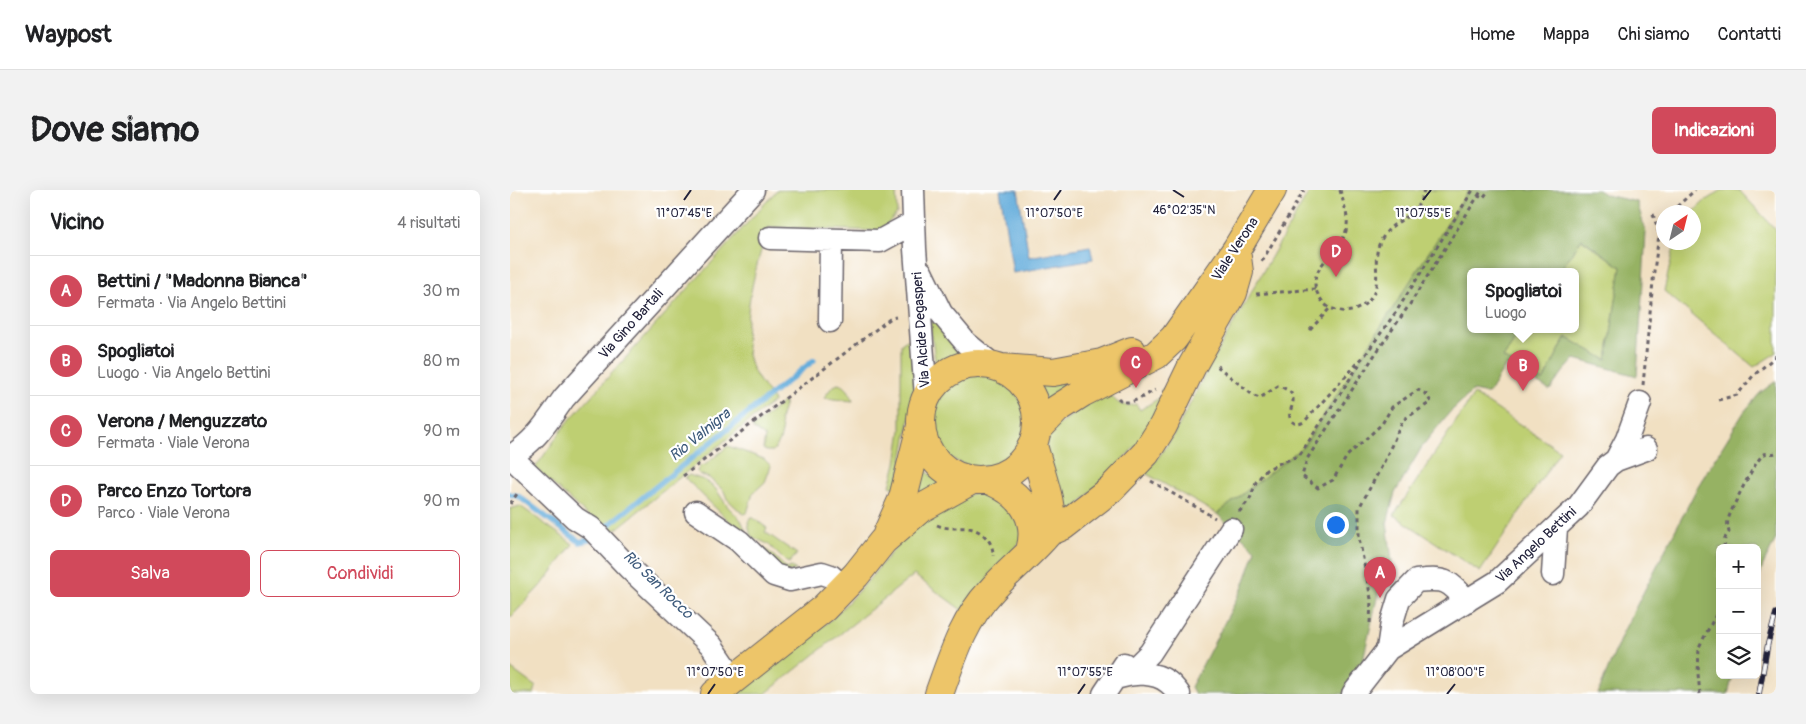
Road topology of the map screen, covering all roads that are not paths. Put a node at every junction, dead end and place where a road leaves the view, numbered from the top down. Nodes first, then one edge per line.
1 (753, 190) edge
2 (913, 190) edge
3 (1272, 190) edge
4 (913, 222) junction
5 (770, 238) dead end
6 (831, 240) junction
7 (1236, 250) junction
8 (916, 262) junction
9 (1197, 307) junction
10 (830, 320) dead end
11 (998, 366) junction
12 (926, 397) junction
13 (1640, 403) road end
14 (920, 426) junction
15 (1035, 438) junction
16 (1646, 450) dead end
17 (510, 457) edge
18 (1616, 460) junction
19 (980, 480) junction
20 (696, 512) dead end
21 (1234, 521) road end
22 (1556, 528) junction
23 (1049, 532) junction
24 (883, 541) junction
25 (1030, 551) junction
26 (1553, 574) dead end
27 (844, 588) junction
28 (1466, 601) junction
29 (1140, 640) dead end
30 (1388, 649) junction
31 (1116, 682) edge
32 (725, 686) edge
33 (939, 694) edge
34 (1179, 694) edge
35 (1354, 694) edge

1 - 17 street, Via Gino Bartali
2 - 4 street, Via Alcide Degasperi
3 - 7 main road, Viale Verona
4 - 6 street
4 - 8 street, Via Alcide Degasperi
5 - 6 street
6 - 10 street
7 - 9 main road, Viale Verona
7 - 23 main road
8 - 11 street, Via Alcide Degasperi
8 - 12 street, Via Alcide Degasperi
9 - 11 main road, Viale Verona
9 - 15 main road, Viale Verona
11 - 12 main road
11 - 15 main road
12 - 14 main road
13 - 18 street, Via Angelo Bettini
14 - 19 main road
14 - 24 main road
15 - 19 main road
15 - 23 main road
16 - 18 street
17 - 32 street, Via Gino Bartali
18 - 22 street, Via Angelo Bettini
19 - 24 main road
19 - 25 main road
20 - 27 street
21 - 31 street
22 - 26 street
22 - 28 street, Via Angelo Bettini
23 - 25 main road
24 - 27 main road
25 - 33 main road
27 - 32 main road
28 - 30 street, Via Angelo Bettini
28 - 30 street
29 - 31 street
30 - 35 street, Via Angelo Bettini
31 - 34 street

